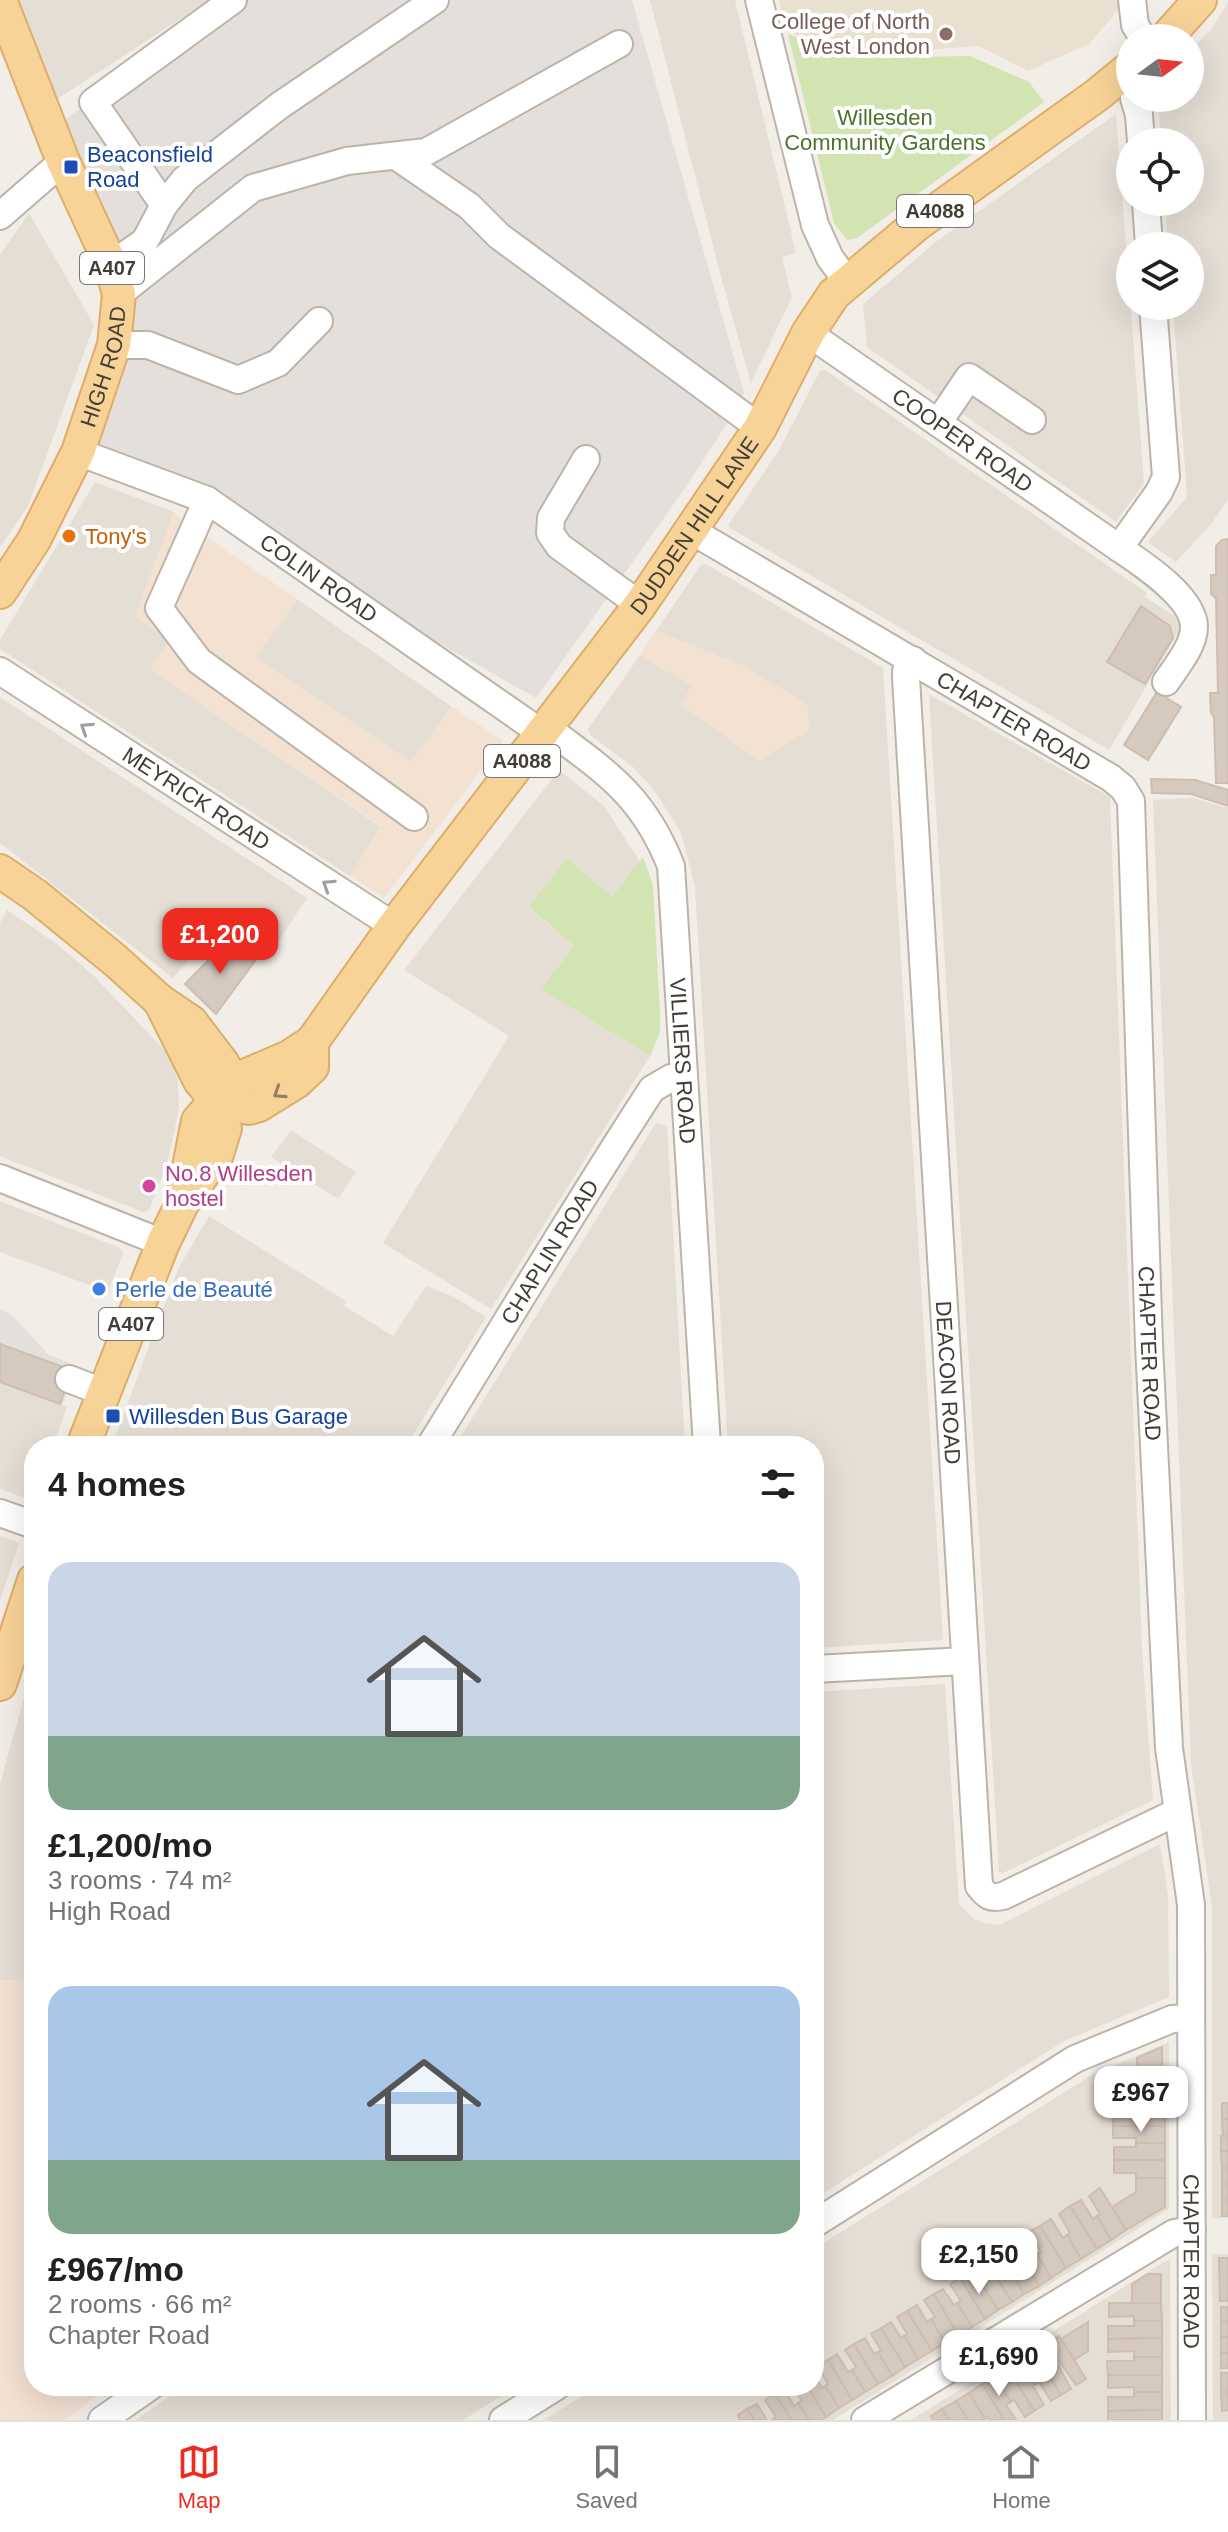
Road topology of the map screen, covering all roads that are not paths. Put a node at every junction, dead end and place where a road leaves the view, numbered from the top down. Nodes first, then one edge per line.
1 (0, 0) edge
2 (233, 0) edge
3 (435, 0) edge
4 (759, 0) edge
5 (1132, 0) edge
6 (1200, 0) edge
7 (1135, 24) edge
8 (1179, 24) edge
9 (619, 44) dead end
10 (1116, 87) edge
11 (396, 156) junction
12 (63, 161) junction
13 (164, 205) junction
14 (0, 216) edge
15 (115, 279) junction
16 (847, 281) junction
17 (1154, 320) edge
18 (319, 321) dead end
19 (808, 333) junction
20 (114, 345) junction
21 (1032, 420) dead end
22 (938, 423) junction
23 (760, 428) junction
24 (78, 452) junction
25 (586, 459) dead end
26 (207, 500) junction
27 (692, 531) junction
28 (1119, 548) junction
29 (0, 592) edge
30 (640, 605) junction
31 (913, 660) junction
32 (0, 671) edge
33 (1166, 682) dead end
34 (545, 731) junction
35 (414, 817) dead end
36 (1, 875) edge
37 (394, 926) junction
38 (684, 1077) junction
39 (216, 1100) junction
40 (0, 1178) edge
41 (163, 1243) junction
42 (69, 1379) dead end
43 (103, 1392) junction
44 (87, 1436) edge
45 (436, 1436) edge
46 (706, 1436) edge
47 (0, 1513) edge
48 (24, 1521) edge
49 (24, 1611) edge
50 (965, 1661) junction
51 (824, 1668) edge
52 (0, 1684) edge
53 (1177, 1812) junction
54 (1191, 2018) junction
55 (824, 2218) edge
56 (1192, 2230) junction
57 (137, 2396) edge
58 (541, 2396) edge
59 (102, 2420) edge
60 (503, 2420) edge
61 (865, 2420) edge
62 (1192, 2420) edge

1 - 12 main road, A407
2 - 13 street
3 - 13 street
4 - 16 street
5 - 7 street
6 - 8 main road
9 - 11 street
10 - 16 main road, DUDDEN HILL LANE / A4088
11 - 15 street
11 - 23 street
12 - 14 street
12 - 15 main road, A407
13 - 15 street
15 - 20 main road, HIGH ROAD / A407
16 - 19 main road, DUDDEN HILL LANE / A4088
17 - 28 street
18 - 20 street
19 - 22 street, COOPER ROAD
19 - 23 main road, DUDDEN HILL LANE / A4088
20 - 24 main road, HIGH ROAD / A407
21 - 22 street
22 - 28 street, COOPER ROAD
23 - 27 main road, DUDDEN HILL LANE / A4088
24 - 26 street, COLIN ROAD
24 - 29 main road, HIGH ROAD / A407
25 - 30 street
26 - 34 street, COLIN ROAD
26 - 35 street
27 - 30 main road, DUDDEN HILL LANE / A4088
27 - 31 street, CHAPTER ROAD
28 - 33 street, COOPER ROAD
30 - 34 main road, DUDDEN HILL LANE / A4088
31 - 50 street, DEACON ROAD
31 - 53 street, CHAPTER ROAD
37 -> 32 street, MEYRICK ROAD
34 - 37 main road, DUDDEN HILL LANE / A4088
34 - 38 street, VILLIERS ROAD
36 - 39 main road, A407
37 - 39 main road, DUDDEN HILL LANE / A4088
38 - 45 street, CHAPLIN ROAD
38 - 46 street, VILLIERS ROAD
39 - 41 main road, A407
40 - 41 street
41 - 43 main road, A407
42 - 43 street
43 - 44 main road, A407
47 - 48 street
49 - 52 main road
50 - 51 street
50 - 53 street, DEACON ROAD
53 - 54 street, CHAPTER ROAD
54 - 55 street
54 - 56 street, CHAPTER ROAD
56 - 61 street
56 - 62 street, CHAPTER ROAD
57 - 59 street
58 - 60 street

